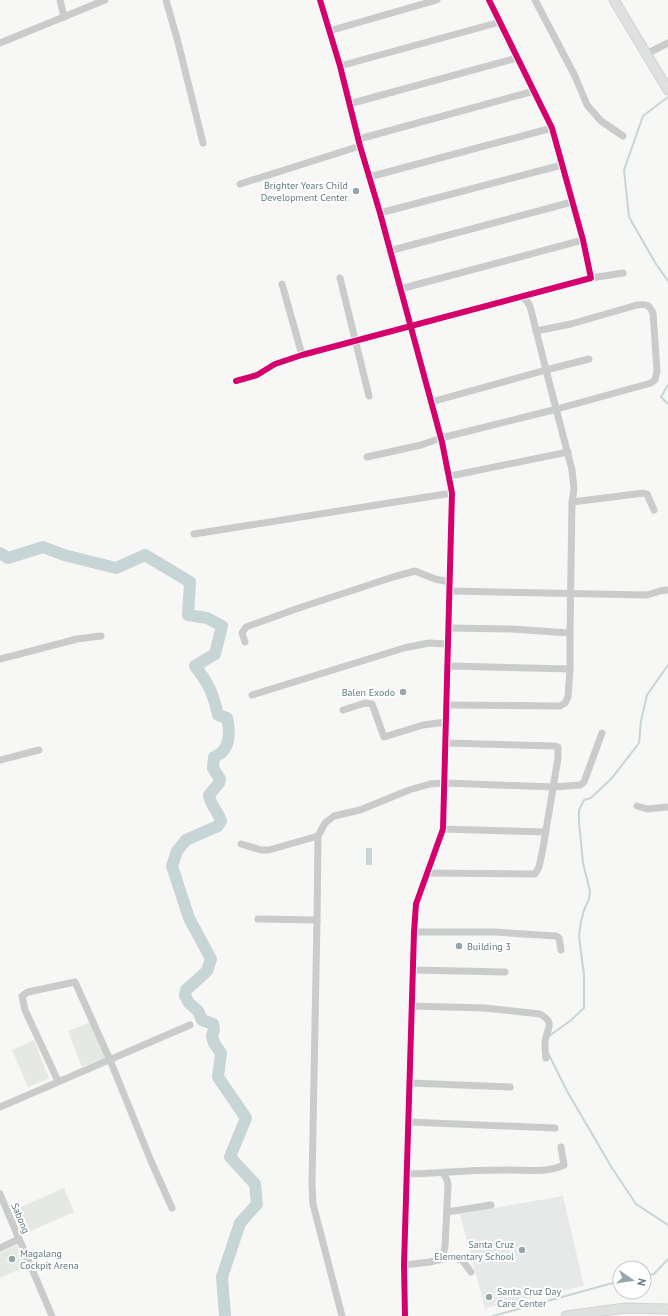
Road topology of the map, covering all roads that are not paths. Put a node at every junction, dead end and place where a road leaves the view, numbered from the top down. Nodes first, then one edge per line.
1 (60, 0) edge
2 (104, 0) edge
3 (166, 0) edge
4 (320, 0) edge
5 (437, 0) edge
6 (489, 0) edge
7 (535, 0) edge
8 (614, 0) edge
9 (64, 17) junction
10 (500, 22) junction
11 (329, 31) junction
12 (0, 43) edge
13 (668, 43) edge
14 (646, 54) junction
15 (517, 58) junction
16 (340, 66) junction
17 (667, 88) edge
18 (534, 91) junction
19 (349, 104) junction
20 (552, 128) junction
21 (623, 136) dead end
22 (203, 143) dead end
23 (360, 143) junction
24 (562, 165) junction
25 (369, 177) junction
26 (240, 184) dead end
27 (572, 202) junction
28 (380, 213) junction
29 (583, 240) junction
30 (390, 251) junction
31 (623, 273) dead end
32 (340, 278) dead end
33 (591, 278) junction
34 (282, 284) dead end
35 (400, 289) junction
36 (521, 297) junction
37 (410, 327) junction
38 (536, 331) junction
39 (355, 342) junction
40 (302, 355) junction
41 (589, 358) dead end
42 (546, 370) junction
43 (236, 381) dead end
44 (369, 396) dead end
45 (431, 402) junction
46 (557, 409) junction
47 (441, 438) junction
48 (568, 452) junction
49 (367, 456) dead end
50 (450, 476) junction
51 (452, 493) junction
52 (572, 502) junction
53 (654, 510) dead end
54 (194, 534) dead end
55 (450, 582) junction
56 (450, 590) junction
57 (667, 590) dead end
58 (570, 592) junction
59 (448, 628) junction
60 (570, 633) junction
61 (101, 636) dead end
62 (245, 642) dead end
63 (447, 644) junction
64 (0, 659) edge
65 (448, 666) junction
66 (570, 669) junction
67 (252, 695) dead end
68 (447, 705) junction
69 (344, 710) dead end
70 (446, 722) junction
71 (602, 733) dead end
72 (446, 743) junction
73 (39, 750) dead end
74 (0, 760) edge
75 (445, 783) junction
76 (553, 787) junction
77 (637, 806) dead end
78 (668, 807) edge
79 (443, 829) junction
80 (546, 832) junction
81 (318, 836) junction
82 (241, 844) dead end
83 (426, 873) junction
84 (258, 919) dead end
85 (317, 920) junction
86 (414, 932) junction
87 (561, 950) dead end
88 (413, 970) junction
89 (505, 972) dead end
90 (411, 1006) junction
91 (190, 1025) dead end
92 (546, 1058) dead end
93 (110, 1060) junction
94 (58, 1081) junction
95 (410, 1083) junction
96 (510, 1087) dead end
97 (0, 1106) edge
98 (409, 1122) junction
99 (555, 1128) dead end
100 (561, 1147) dead end
101 (443, 1173) junction
102 (407, 1174) junction
103 (0, 1194) edge
104 (491, 1205) dead end
105 (172, 1208) dead end
106 (447, 1212) junction
107 (19, 1239) junction
108 (0, 1248) edge
109 (442, 1259) junction
110 (404, 1265) junction
111 (471, 1272) dead end
112 (668, 1309) edge
113 (576, 1315) edge
114 (52, 1316) edge
115 (342, 1316) edge
116 (405, 1316) edge
117 (566, 1316) edge

1 - 9 street
2 - 9 street
3 - 22 street
4 - 11 street
5 - 11 street
6 - 10 street
7 - 21 street
8 - 14 main road
9 - 12 street
10 - 15 street
10 - 16 street
11 - 16 street
13 - 14 street
14 - 17 main road
15 - 18 street
15 - 19 street
16 - 19 street
18 - 20 street
18 - 23 street
19 - 23 street
20 - 24 street
20 - 25 street
23 - 25 street
23 - 26 street
24 - 27 street
24 - 28 street
25 - 28 street
27 - 29 street
27 - 30 street
28 - 30 street
29 - 33 street
29 - 35 street
30 - 35 street
31 - 33 street
32 - 39 street
33 - 36 street
34 - 40 street
35 - 37 street
36 - 37 street
36 - 38 street
37 - 39 street
37 - 45 street
38 - 42 street
38 - 46 street
39 - 40 street
39 - 44 street
40 - 43 street
41 - 42 street
42 - 45 street
42 - 46 street
45 - 47 street
46 - 47 street
46 - 48 street
47 - 49 street
47 - 50 street
48 - 50 street
48 - 52 street
50 - 51 street
51 - 54 street
51 - 55 street
52 - 53 street
52 - 58 street
55 - 56 street
55 - 62 street
56 - 58 street
56 - 59 street
57 - 58 street
58 - 60 street
59 - 60 street
59 - 63 street
60 - 66 street
61 - 64 street
63 - 65 street
63 - 67 street
65 - 66 street
65 - 68 street
66 - 68 street
68 - 70 street
69 - 70 street
70 - 72 street
71 - 76 street
72 - 75 street
72 - 76 street
73 - 74 street
75 - 76 street
75 - 79 street
75 - 81 street
76 - 80 street
77 - 78 street
79 - 80 street
79 - 83 street
80 - 83 street
81 - 82 street
81 - 85 street
83 - 86 street
84 - 85 street
85 - 115 street
86 - 87 street
86 - 88 street
88 - 89 street
88 - 90 street
90 - 92 street
90 - 95 street
91 - 93 street
93 - 94 street
93 - 94 street
93 - 105 street
94 - 97 street
95 - 96 street
95 - 98 street
98 - 99 street
98 - 102 street
100 - 101 street
101 - 102 street
101 - 106 street
102 - 110 street
103 - 107 street, Sabong
104 - 106 street
106 - 109 street
107 - 108 street
107 - 114 street, Sabong
109 - 110 street
109 - 111 street
110 - 116 street
112 - 113 main road
113 - 117 main road

